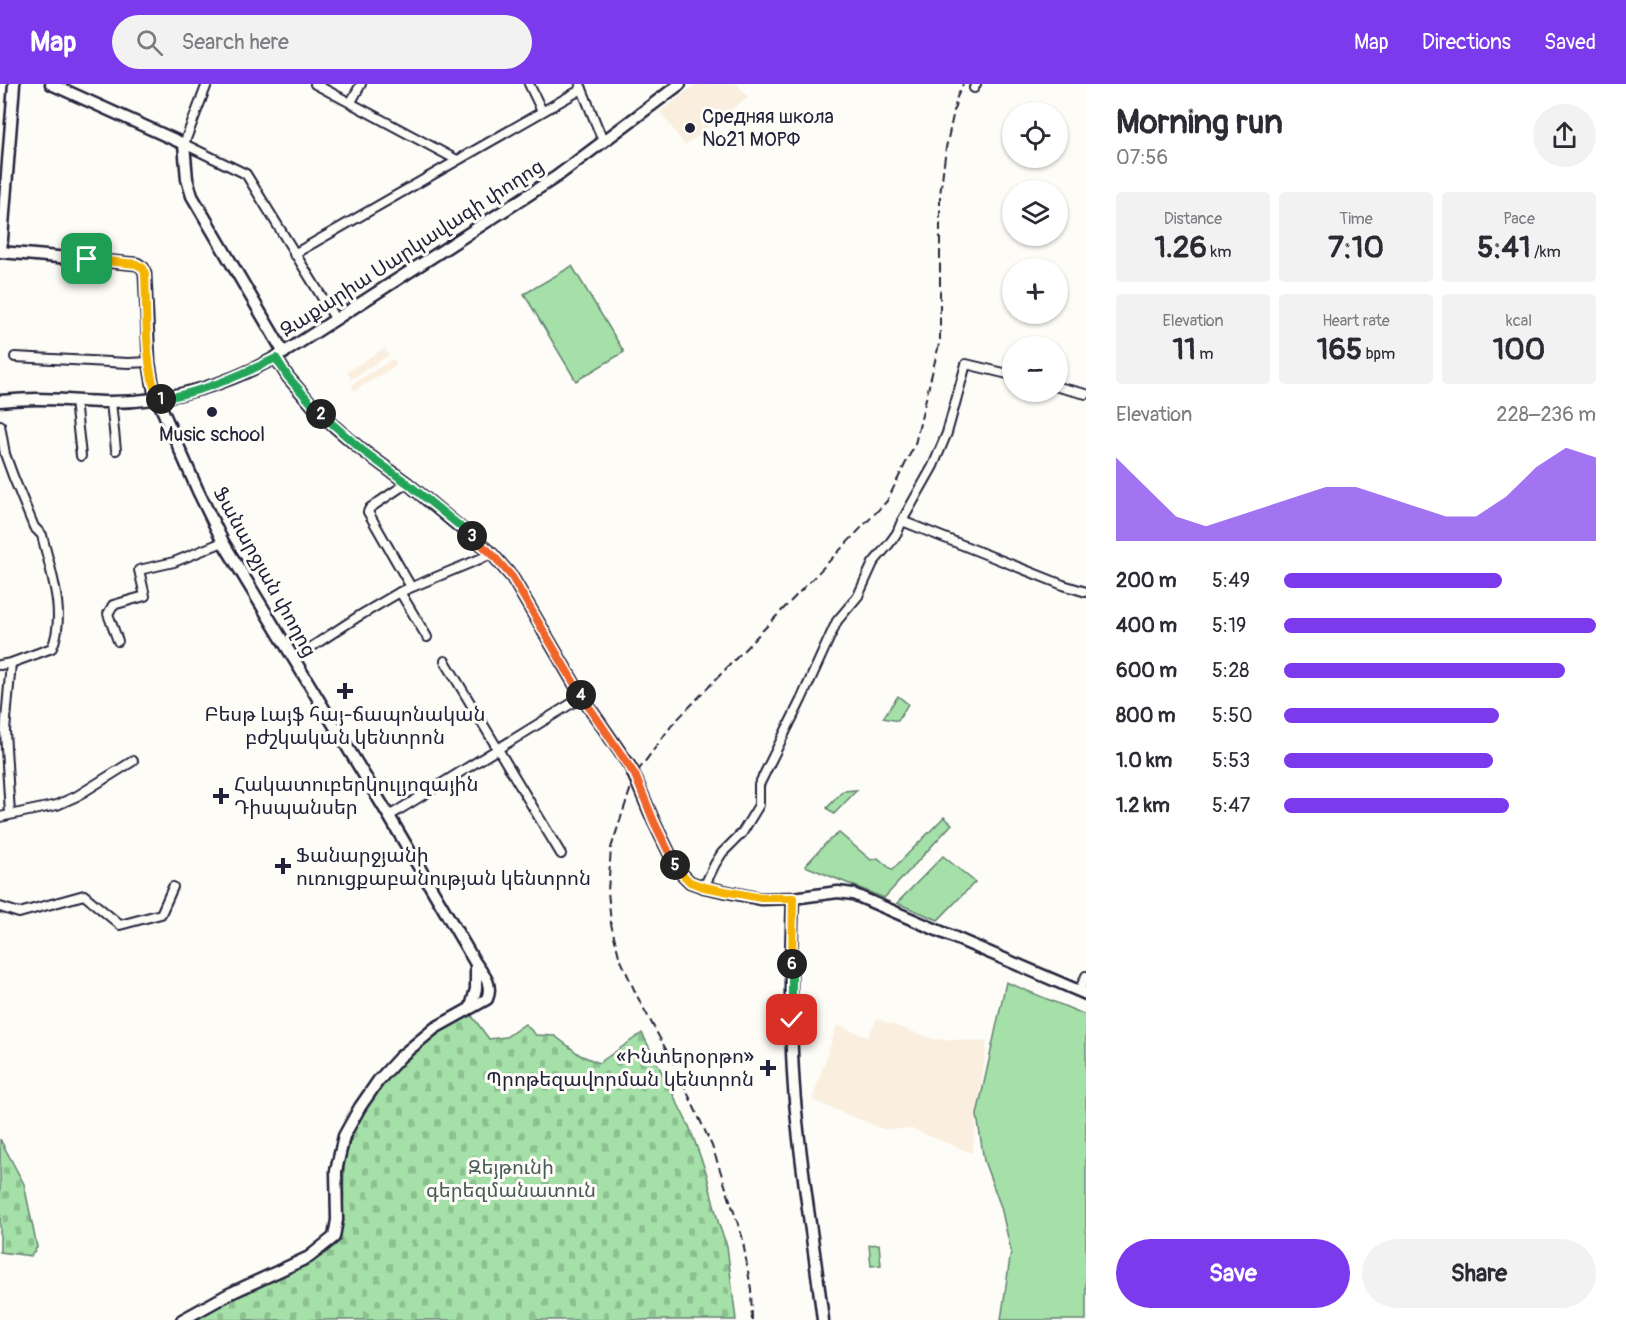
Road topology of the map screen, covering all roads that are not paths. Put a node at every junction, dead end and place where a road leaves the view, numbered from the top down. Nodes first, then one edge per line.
1 (14, 84) edge
2 (51, 84) edge
3 (207, 84) edge
4 (315, 84) edge
5 (361, 84) edge
6 (529, 84) edge
7 (680, 84) edge
8 (581, 86) edge
9 (351, 102) junction
10 (542, 111) junction
11 (603, 141) junction
12 (184, 144) junction
13 (457, 160) junction
14 (1, 252) edge
15 (294, 254) junction
16 (336, 320) junction
17 (280, 355) junction
18 (15, 357) dead end
19 (149, 362) junction
20 (1002, 372) edge
21 (1068, 390) edge
22 (1086, 394) edge
23 (158, 399) junction
24 (0, 400) edge
25 (75, 401) junction
26 (111, 402) junction
27 (0, 425) edge
28 (116, 450) dead end
29 (81, 456) dead end
30 (407, 483) junction
31 (902, 521) junction
32 (223, 542) junction
33 (492, 554) junction
34 (411, 587) junction
35 (1086, 591) edge
36 (400, 592) junction
37 (427, 637) dead end
38 (118, 641) dead end
39 (293, 659) junction
40 (445, 661) dead end
41 (11, 663) junction
42 (0, 665) edge
43 (582, 697) junction
44 (498, 749) junction
45 (134, 761) dead end
46 (10, 814) junction
47 (389, 816) junction
48 (0, 817) edge
49 (561, 854) dead end
50 (172, 887) dead end
51 (704, 887) junction
52 (793, 898) junction
53 (0, 907) edge
54 (1086, 976) edge
55 (1083, 993) edge
56 (182, 1320) edge
57 (823, 1320) edge

1 - 14 street
2 - 12 street
3 - 12 street
4 - 9 street
5 - 9 street
6 - 10 street
7 - 11 street, Զաքարիա Սարկավագի փողոց
8 - 10 street
8 - 11 street
9 - 13 street
10 - 13 street
11 - 16 street, Զաքարիա Սարկավագի փողոց
12 - 15 street
12 - 17 street
13 - 15 street
14 - 19 street, Ֆանարջյան փողոց
15 - 16 street
16 - 17 street, Զաքարիա Սարկավագի փողոց
17 - 23 street, Զաքարիա Սարկավագի փողոց
17 - 30 street
18 - 19 street
19 - 23 street, Ֆանարջյան փողոց
20 - 31 street
21 - 22 street
23 - 26 street, Զաքարիա Սարկավագի փողոց
23 - 32 street, Ֆանարջյան փողոց
24 - 25 street, Զաքարիա Սարկավագի փողոց
25 - 26 street, Զաքարիա Սարկավագի փողոց
25 - 29 street
26 - 28 street
27 - 41 street
30 - 33 street
30 - 34 street
31 - 35 street
31 - 51 street
32 - 38 street
32 - 39 street, Ֆանարջյան փողոց
33 - 34 street
33 - 43 street
34 - 36 street
36 - 37 street
36 - 39 street
39 - 47 street, Ֆանարջյան փողոց
40 - 44 street
41 - 42 street
41 - 46 street
43 - 44 street
43 - 51 street
44 - 47 street
44 - 49 street
45 - 46 street
46 - 48 street
47 - 56 street, Ֆանարջյան փողոց
50 - 53 street
51 - 52 street
52 - 55 street
52 - 57 street
54 - 55 street

